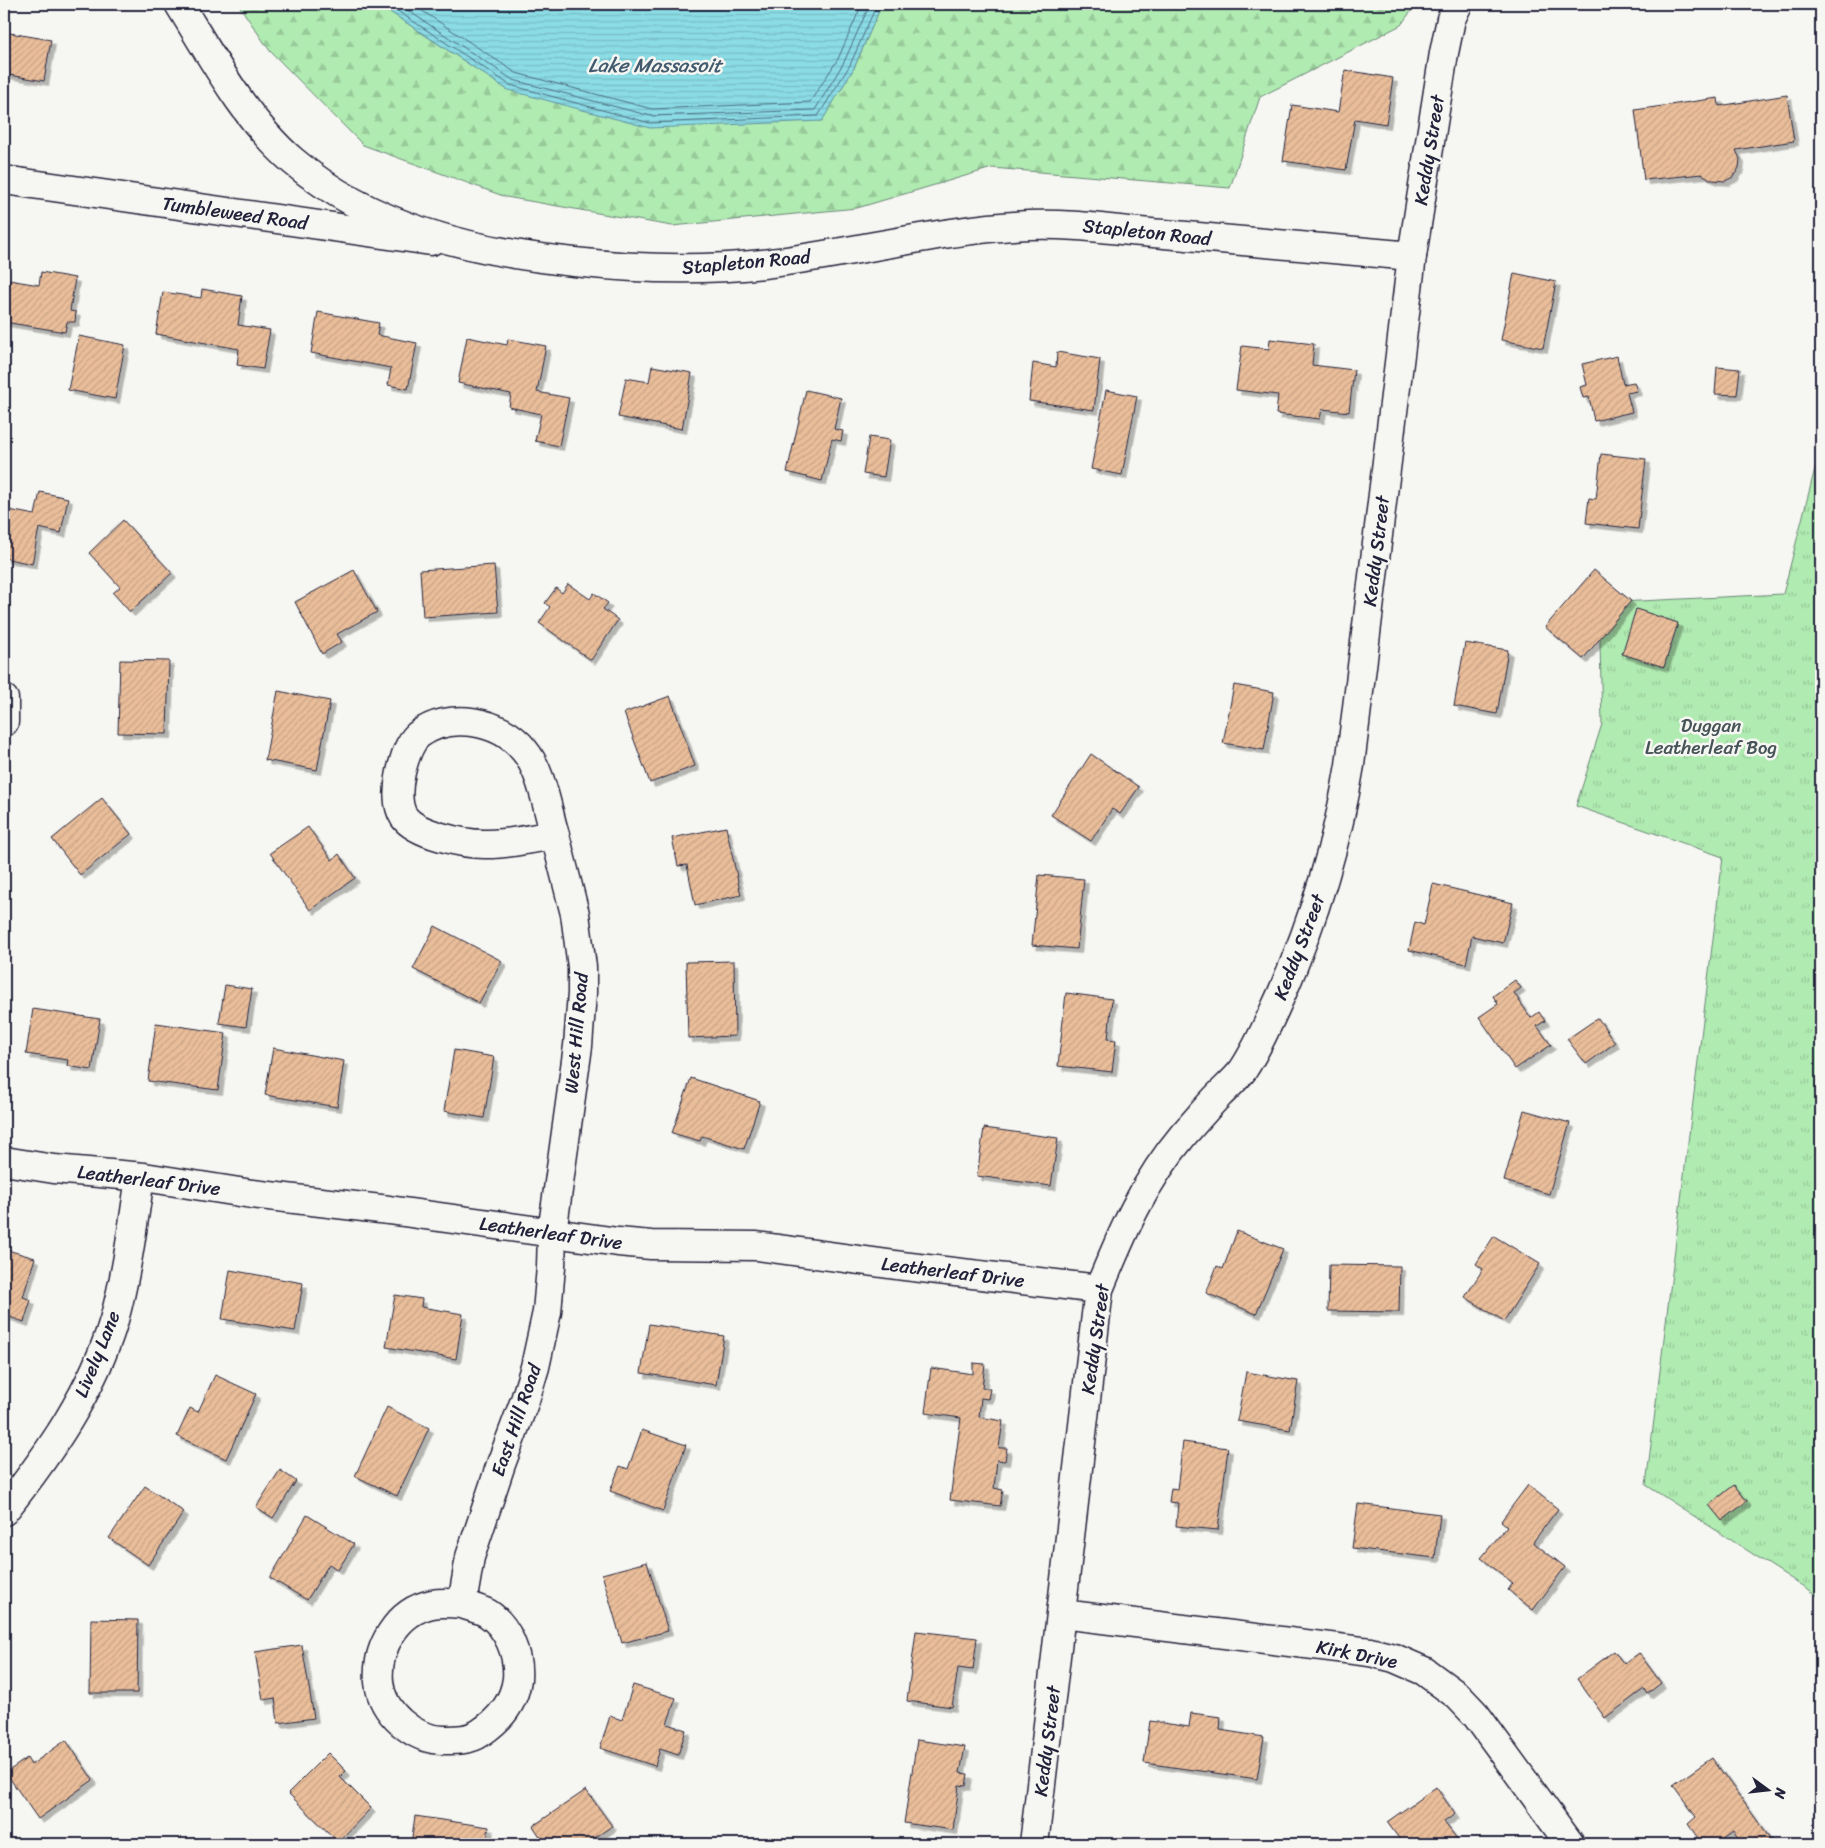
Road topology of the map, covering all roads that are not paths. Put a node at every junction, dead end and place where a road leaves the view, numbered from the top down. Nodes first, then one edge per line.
1 (179, 4) edge
2 (1458, 4) edge
3 (4, 180) edge
4 (467, 246) junction
5 (1412, 256) junction
6 (4, 699) edge
7 (4, 722) edge
8 (555, 835) junction
9 (4, 1161) edge
10 (140, 1177) junction
11 (552, 1233) junction
12 (1099, 1289) junction
13 (4, 1511) edge
14 (462, 1604) junction
15 (1062, 1614) junction
16 (1034, 1844) edge
17 (1570, 1844) edge

1 - 4 street, Stapleton Road
2 - 5 street, Keddy Street
3 - 4 street, Tumbleweed Road
4 - 5 street, Stapleton Road
5 - 12 street, Keddy Street
6 - 7 street
8 - 8 street, West Hill Road
8 - 11 street, West Hill Road
9 - 10 street, Leatherleaf Drive
10 - 11 street, Leatherleaf Drive
10 - 13 street, Lively Lane
11 - 12 street, Leatherleaf Drive
11 - 14 street, East Hill Road
12 - 15 street, Keddy Street
14 - 14 street
15 - 16 street, Keddy Street
15 - 17 street, Kirk Drive

